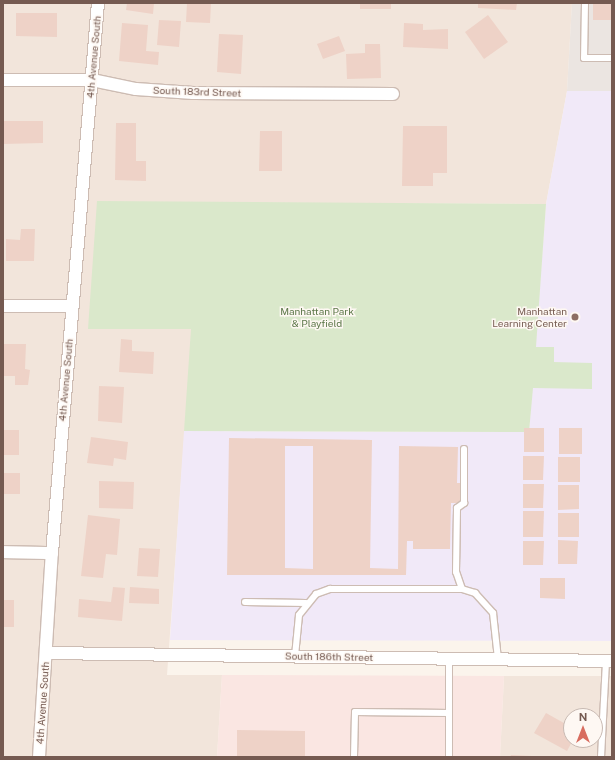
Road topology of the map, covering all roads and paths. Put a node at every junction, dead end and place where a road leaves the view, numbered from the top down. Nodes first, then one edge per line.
1 (98, 3) edge
2 (585, 3) edge
3 (612, 58) edge
4 (3, 80) edge
5 (92, 80) junction
6 (393, 94) dead end
7 (3, 306) edge
8 (72, 306) junction
9 (464, 449) dead end
10 (3, 552) edge
11 (52, 553) junction
12 (462, 589) junction
13 (245, 602) dead end
14 (306, 603) junction
15 (47, 653) junction
16 (295, 656) junction
17 (449, 658) junction
18 (498, 659) junction
19 (609, 661) edge
20 (449, 713) junction
21 (39, 757) edge
22 (354, 757) edge
23 (449, 757) edge
24 (601, 757) edge

1 - 5 street, 4th Avenue South
2 - 3 lane
4 - 5 street, South 183rd Street
5 - 6 street, South 183rd Street
5 - 8 street, 4th Avenue South
7 - 8 street
8 - 11 street, 4th Avenue South
9 - 12 lane
10 - 11 street
11 - 15 street, 4th Avenue South
12 - 14 lane
12 - 18 lane
13 - 14 lane
14 - 16 lane
15 - 16 street, South 186th Street
15 - 21 street, 4th Avenue South
16 - 17 street, South 186th Street
17 - 18 street, South 186th Street
17 - 20 lane
18 - 19 street, South 186th Street
19 - 24 lane
20 - 22 lane
20 - 23 lane

